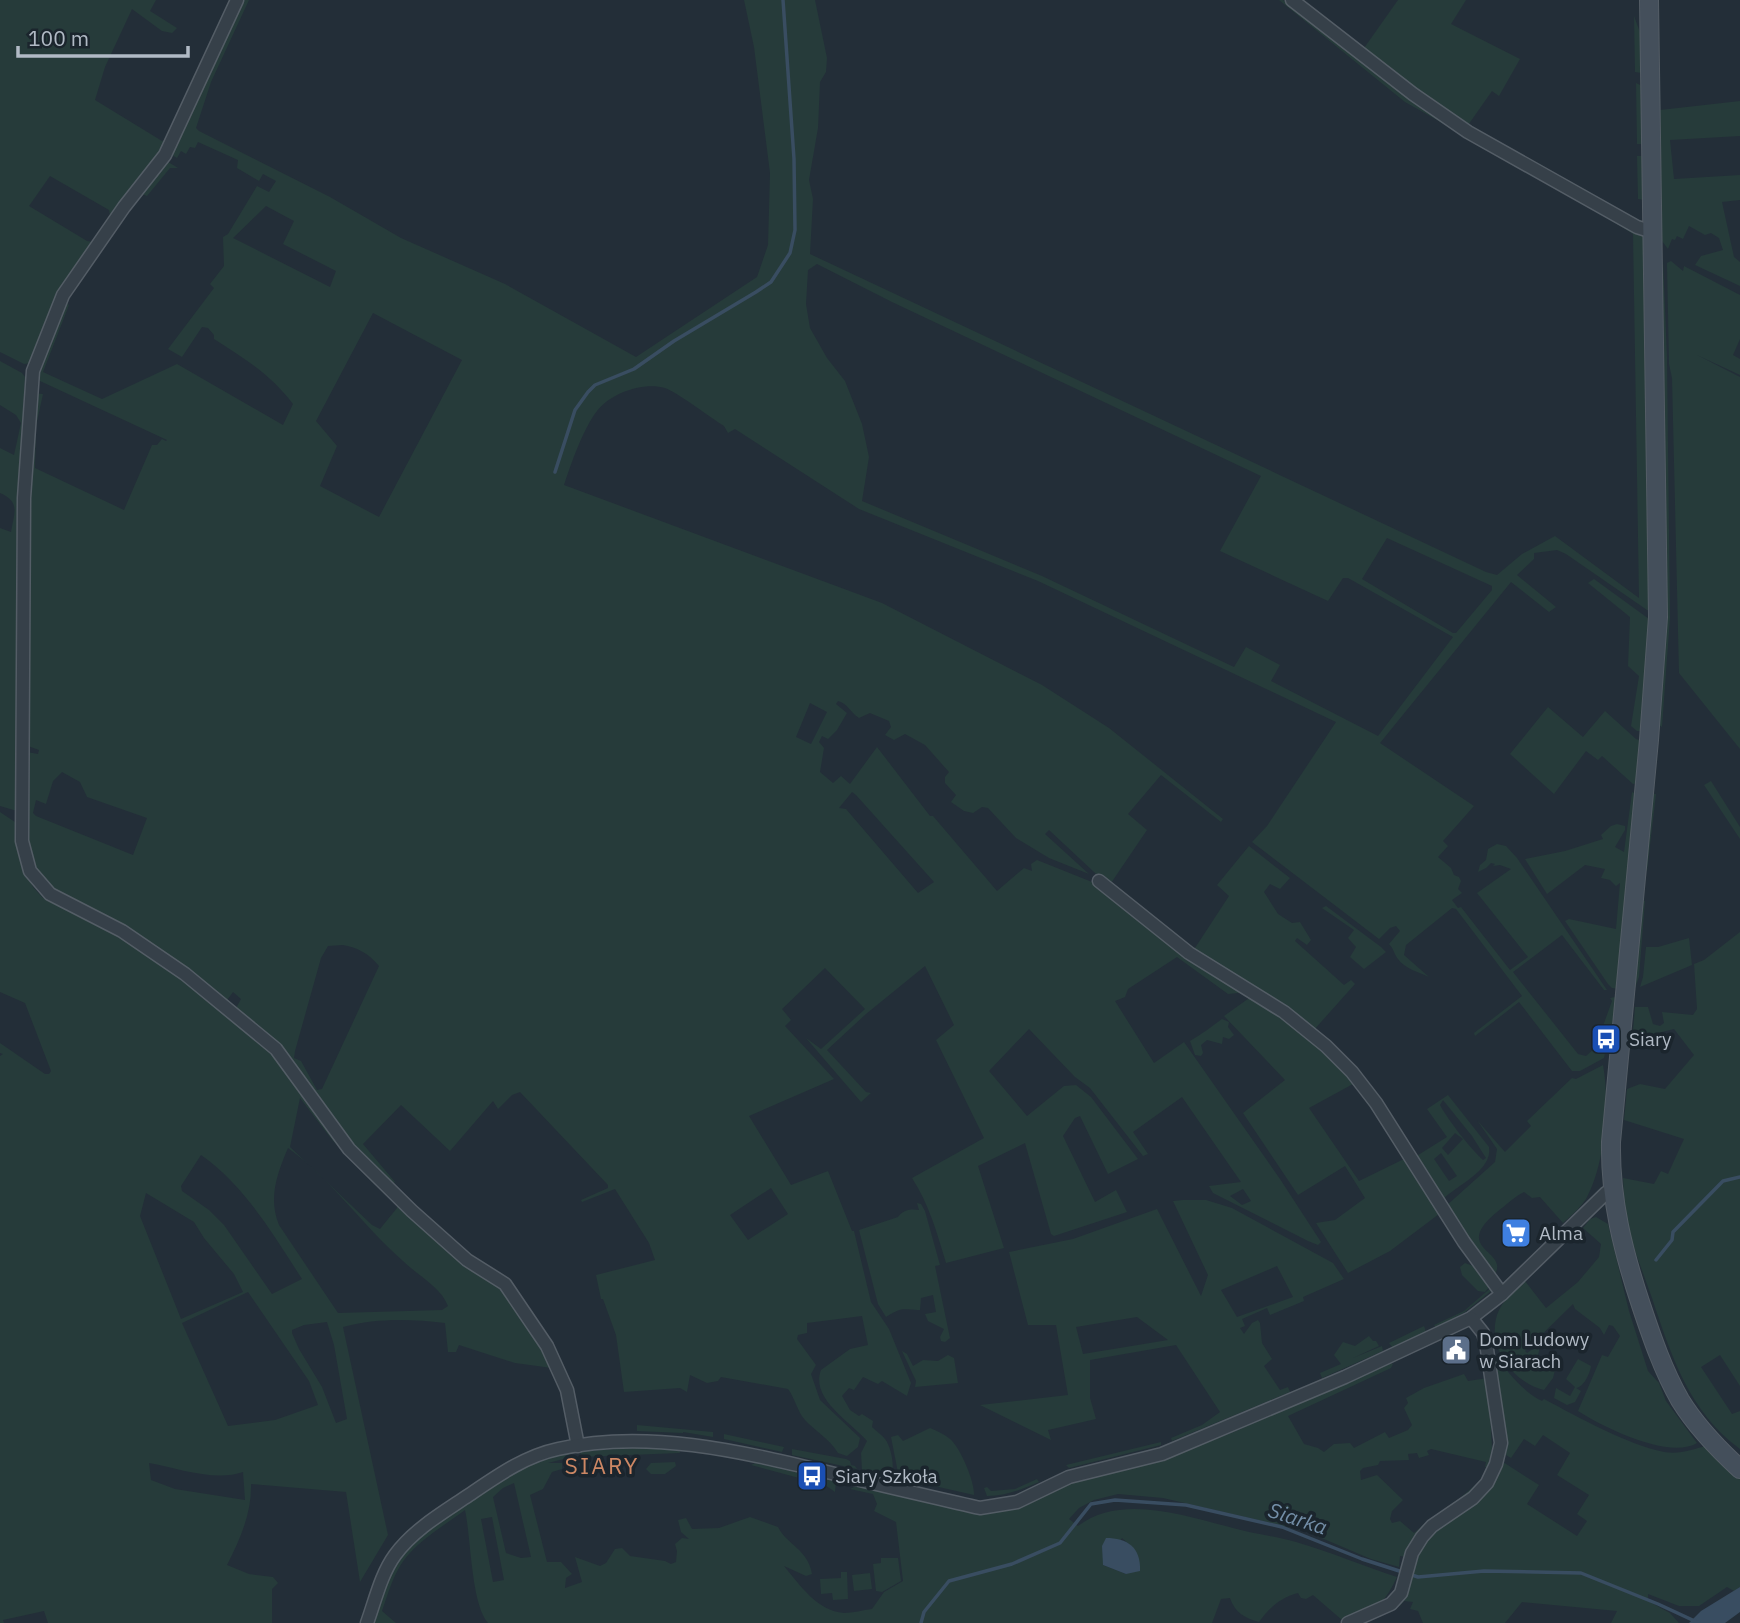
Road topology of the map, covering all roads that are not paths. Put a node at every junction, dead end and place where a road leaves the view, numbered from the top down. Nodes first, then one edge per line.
1 (237, 0) edge
2 (1292, 0) edge
3 (1649, 0) edge
4 (1653, 232) junction
5 (1099, 881) dead end
6 (1612, 1192) junction
7 (1503, 1294) junction
8 (1471, 1318) junction
9 (578, 1446) junction
10 (1740, 1468) edge
11 (367, 1623) edge
12 (1348, 1623) edge

1 - 9 street
2 - 4 street
3 - 4 main road
4 - 6 main road
5 - 7 street
6 - 7 street
6 - 10 main road
7 - 8 street
8 - 9 street
8 - 12 street
9 - 11 street

